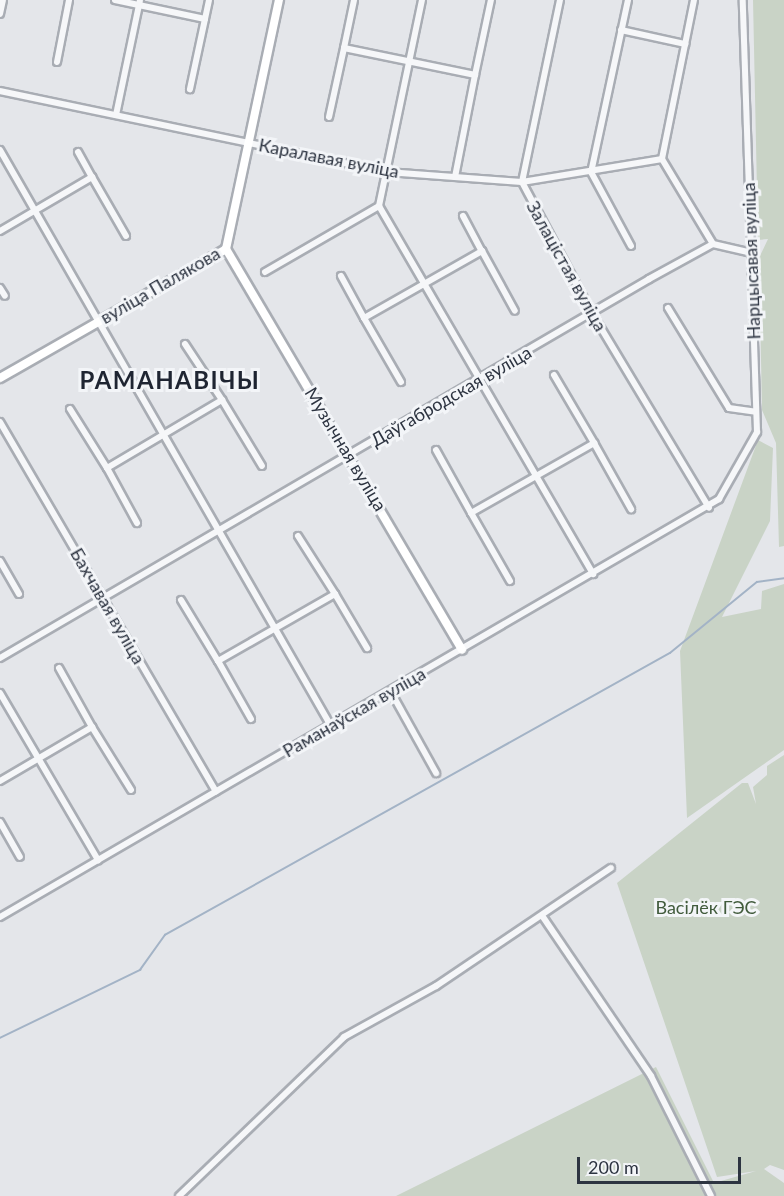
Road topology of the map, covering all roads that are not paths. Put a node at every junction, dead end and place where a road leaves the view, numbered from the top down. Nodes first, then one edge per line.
1 (3, 0) edge
2 (69, 0) edge
3 (115, 0) edge
4 (208, 0) edge
5 (279, 0) edge
6 (354, 0) edge
7 (422, 0) edge
8 (491, 0) edge
9 (560, 0) edge
10 (627, 0) edge
11 (694, 0) edge
12 (743, 0) edge
13 (140, 3) edge
14 (0, 14) edge
15 (205, 19) junction
16 (621, 30) junction
17 (685, 44) junction
18 (344, 48) junction
19 (57, 62) dead end
20 (409, 63) junction
21 (475, 75) junction
22 (190, 89) dead end
23 (0, 91) edge
24 (116, 115) junction
25 (329, 117) dead end
26 (250, 142) junction
27 (0, 150) edge
28 (78, 152) dead end
29 (662, 159) junction
30 (387, 172) junction
31 (591, 172) junction
32 (92, 177) junction
33 (455, 177) junction
34 (522, 182) junction
35 (379, 206) junction
36 (33, 212) junction
37 (463, 216) dead end
38 (0, 231) edge
39 (126, 236) dead end
40 (713, 244) junction
41 (631, 246) dead end
42 (226, 249) junction
43 (482, 251) junction
44 (751, 253) junction
45 (265, 272) dead end
46 (341, 276) dead end
47 (423, 284) junction
48 (0, 288) edge
49 (5, 296) dead end
50 (668, 308) dead end
51 (515, 311) dead end
52 (592, 313) junction
53 (364, 318) junction
54 (96, 322) junction
55 (185, 344) dead end
56 (554, 375) dead end
57 (0, 378) edge
58 (480, 381) junction
59 (401, 382) dead end
60 (222, 400) junction
61 (70, 409) dead end
62 (756, 412) junction
63 (0, 422) edge
64 (162, 434) junction
65 (594, 443) junction
66 (436, 450) dead end
67 (350, 455) junction
68 (262, 466) dead end
69 (107, 468) junction
70 (536, 477) junction
71 (631, 508) dead end
72 (709, 508) junction
73 (471, 513) junction
74 (137, 523) dead end
75 (219, 533) junction
76 (298, 536) dead end
77 (0, 561) edge
78 (593, 574) junction
79 (510, 581) dead end
80 (20, 594) dead end
81 (335, 594) junction
82 (104, 599) junction
83 (180, 600) dead end
84 (276, 628) junction
85 (368, 648) dead end
86 (462, 650) junction
87 (0, 658) edge
88 (218, 661) junction
89 (59, 668) dead end
90 (391, 692) junction
91 (0, 693) edge
92 (251, 719) dead end
93 (331, 726) junction
94 (92, 727) junction
95 (37, 757) junction
96 (436, 773) dead end
97 (0, 781) edge
98 (131, 790) dead end
99 (216, 791) junction
100 (0, 822) edge
101 (20, 857) dead end
102 (98, 860) junction
103 (611, 868) dead end
104 (0, 917) edge
105 (543, 917) junction
106 (180, 1196) edge
107 (711, 1196) edge

1 - 14 street
2 - 19 street
3 - 13 street
4 - 15 street
5 - 26 street, вуліца Палякова
6 - 18 street
7 - 20 street
8 - 21 street
9 - 34 street, Залацістая вуліца
10 - 16 street
11 - 17 street
12 - 44 street, Нарцысавая вуліца
13 - 15 street
13 - 24 street
15 - 22 street
16 - 17 street
16 - 31 street
17 - 29 street
18 - 20 street
18 - 25 street
20 - 21 street
20 - 30 street
21 - 33 street
23 - 24 street, Каралавая вуліца
24 - 26 street, Каралавая вуліца
26 - 30 street, Каралавая вуліца
26 - 42 street, вуліца Палякова
27 - 36 street
28 - 32 street
29 - 31 street, Каралавая вуліца
29 - 40 street
30 - 33 street, Каралавая вуліца
30 - 35 street
31 - 34 street, Каралавая вуліца
31 - 41 street
32 - 36 street
32 - 39 street
33 - 34 street, Каралавая вуліца
34 - 52 street, Залацістая вуліца
35 - 45 street
35 - 47 street
36 - 38 street
36 - 54 street
37 - 43 street
40 - 44 street
40 - 52 street, Даўгабродская вуліца
42 - 54 street, вуліца Палякова
42 - 67 street, Музычная вуліца
43 - 47 street
43 - 51 street
44 - 62 street, Нарцысавая вуліца
46 - 53 street
47 - 53 street
47 - 58 street
48 - 49 street
50 - 62 street
52 - 58 street, Даўгабродская вуліца
52 - 72 street, Залацістая вуліца
53 - 59 street
54 - 57 street, вуліца Палякова
54 - 64 street
55 - 60 street
56 - 65 street
58 - 67 street, Даўгабродская вуліца
58 - 70 street
60 - 64 street
60 - 68 street
61 - 69 street
62 - 72 street, Нарцысавая вуліца
63 - 82 street, Бахчавая вуліца
64 - 69 street
64 - 75 street
65 - 70 street
65 - 71 street
66 - 73 street
67 - 75 street, Даўгабродская вуліца
67 - 86 street, Музычная вуліца
69 - 74 street
70 - 73 street
70 - 78 street
72 - 78 street, Раманаўская вуліца
73 - 79 street
75 - 82 street, Даўгабродская вуліца
75 - 84 street
76 - 81 street
77 - 80 street
78 - 86 street, Раманаўская вуліца
81 - 84 street
81 - 85 street
82 - 87 street, Даўгабродская вуліца
82 - 99 street, Бахчавая вуліца
83 - 88 street
84 - 88 street
84 - 93 street
86 - 90 street, Раманаўская вуліца
88 - 92 street
89 - 94 street
90 - 93 street, Раманаўская вуліца
90 - 96 street
91 - 95 street
93 - 99 street, Раманаўская вуліца
94 - 95 street
94 - 98 street
95 - 97 street
95 - 102 street
99 - 102 street, Раманаўская вуліца
100 - 101 street
102 - 104 street, Раманаўская вуліца
103 - 105 street
105 - 106 street
105 - 107 street

